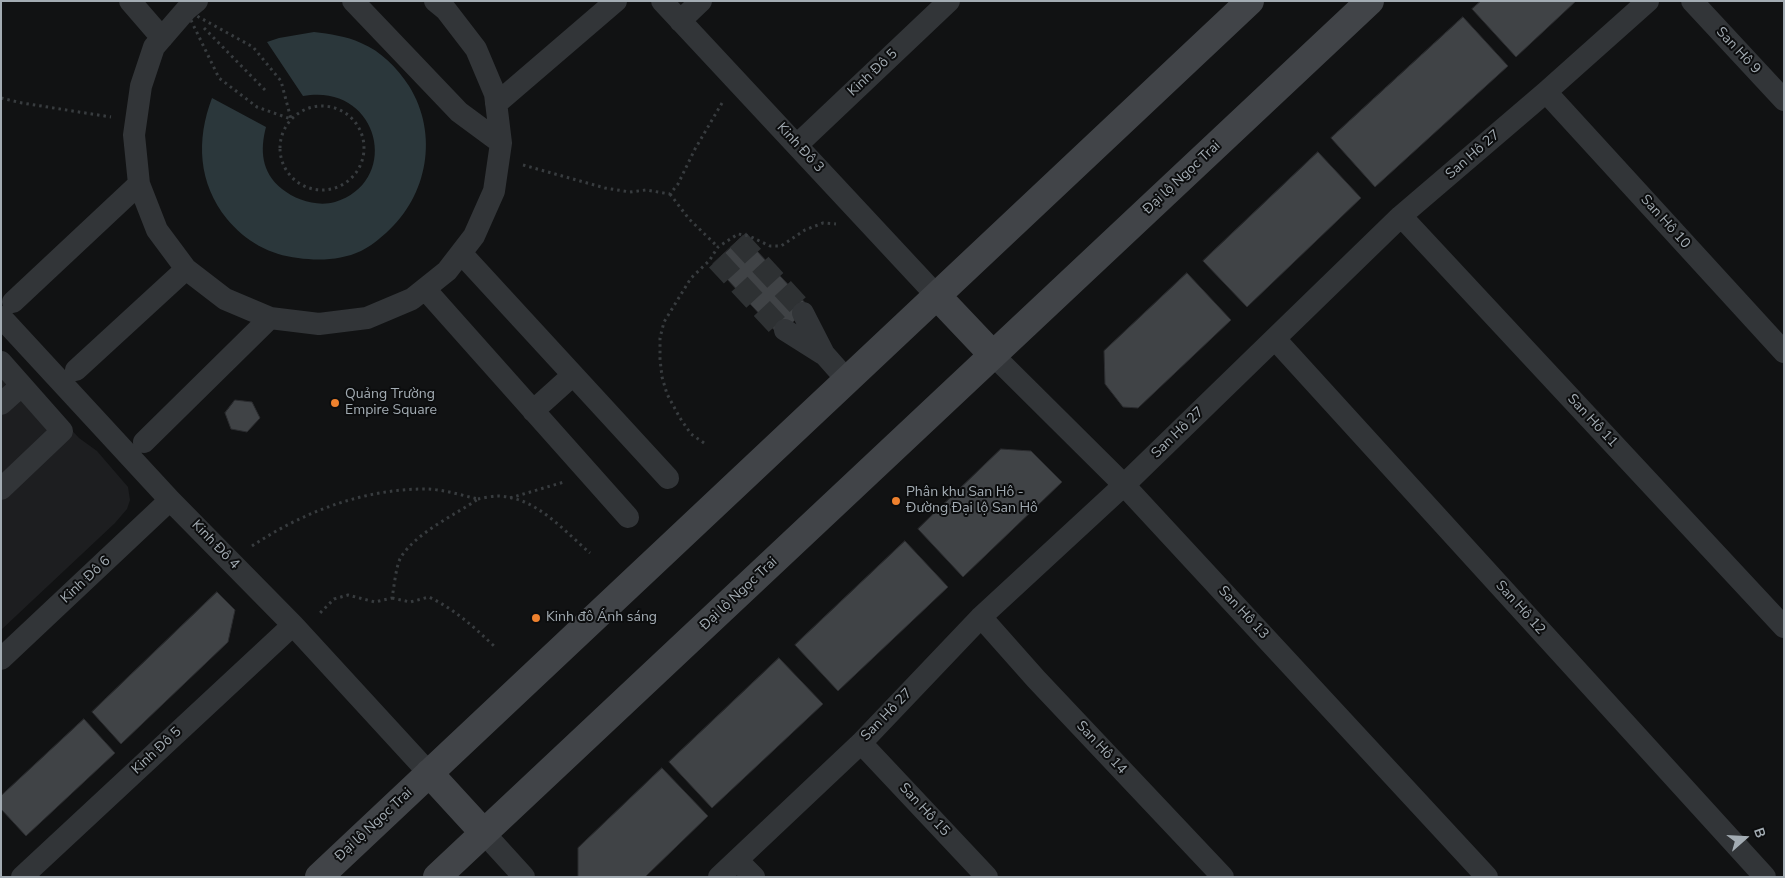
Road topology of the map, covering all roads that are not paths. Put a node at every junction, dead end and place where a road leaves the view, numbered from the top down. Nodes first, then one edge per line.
1 (130, 1) edge
2 (353, 1) edge
3 (616, 1) edge
4 (662, 1) edge
5 (701, 1) edge
6 (949, 1) edge
7 (1250, 1) edge
8 (1370, 1) edge
9 (1648, 1) edge
10 (1692, 1) edge
11 (446, 4) edge
12 (191, 6) edge
13 (680, 21) junction
14 (162, 38) junction
15 (1546, 92) junction
16 (1784, 100) edge
17 (496, 104) junction
18 (797, 145) junction
19 (500, 150) junction
20 (139, 184) junction
21 (1401, 216) junction
22 (461, 253) junction
23 (186, 269) junction
24 (425, 289) junction
25 (937, 296) junction
26 (7, 310) edge
27 (803, 313) tunnel mouth
28 (270, 318) junction
29 (785, 330) tunnel mouth
30 (1275, 339) junction
31 (1784, 352) edge
32 (824, 354) junction
33 (993, 355) junction
34 (1, 362) edge
35 (76, 370) dead end
36 (573, 375) junction
37 (847, 380) junction
38 (21, 386) junction
39 (1, 404) edge
40 (533, 411) junction
41 (144, 442) dead end
42 (668, 478) dead end
43 (1124, 486) junction
44 (1, 489) edge
45 (170, 500) junction
46 (628, 517) dead end
47 (981, 617) junction
48 (303, 623) junction
49 (1784, 627) edge
50 (1, 659) edge
51 (861, 743) junction
52 (429, 773) junction
53 (484, 833) junction
54 (737, 860) junction
55 (22, 877) edge
56 (319, 877) edge
57 (437, 877) edge
58 (524, 877) edge
59 (719, 877) edge
60 (754, 877) edge
61 (987, 877) edge
62 (1222, 877) edge
63 (1487, 877) edge
64 (1765, 877) edge

1 - 14 street
2 - 19 street
3 - 17 street
4 - 13 street, Kinh Đô 3
5 - 13 street
6 - 18 street, Kinh Đô 5
7 - 25 main road, Đại lộ Ngọc Trai
8 - 33 main road, Đại lộ Ngọc Trai
9 - 15 street, San Hô 27
10 - 16 street, San Hô 9
11 - 17 street
12 - 14 street
13 - 18 street, Kinh Đô 3
14 - 20 street
15 - 21 street, San Hô 27
15 - 31 street, San Hô 10
17 - 19 street
18 - 25 street, Kinh Đô 3
19 - 22 street
20 - 23 street
20 - 26 street
21 - 30 street, San Hô 27
21 - 49 street, San Hô 11
22 - 24 street
22 - 36 street
23 - 28 street
23 - 35 street
24 - 28 street
24 - 40 street
25 - 33 main road
25 - 37 main road, Đại lộ Ngọc Trai
26 - 45 street, Kinh Đô 4
27 - 32 street
28 - 41 street
29 - 32 street
30 - 43 street, San Hô 27
30 - 64 street, San Hô 12
32 - 37 street
33 - 43 street, San Hô 13
33 - 53 main road, Đại lộ Ngọc Trai
34 - 38 street
36 - 40 street
36 - 42 street
37 - 52 main road, Đại lộ Ngọc Trai
38 - 39 street
38 - 44 street
40 - 46 street
43 - 47 street, San Hô 27
43 - 63 street, San Hô 13
45 - 48 street, Kinh Đô 4
45 - 50 street, Kinh Đô 6
47 - 51 street, San Hô 27
47 - 62 street, San Hô 14
48 - 52 street, Kinh Đô 4
48 - 55 street, Kinh Đô 5
51 - 54 street, San Hô 27
51 - 61 street, San Hô 15
52 - 53 main road
52 - 56 main road, Đại lộ Ngọc Trai
53 - 57 main road, Đại lộ Ngọc Trai
53 - 58 street
54 - 59 street, San Hô 27
54 - 60 street

